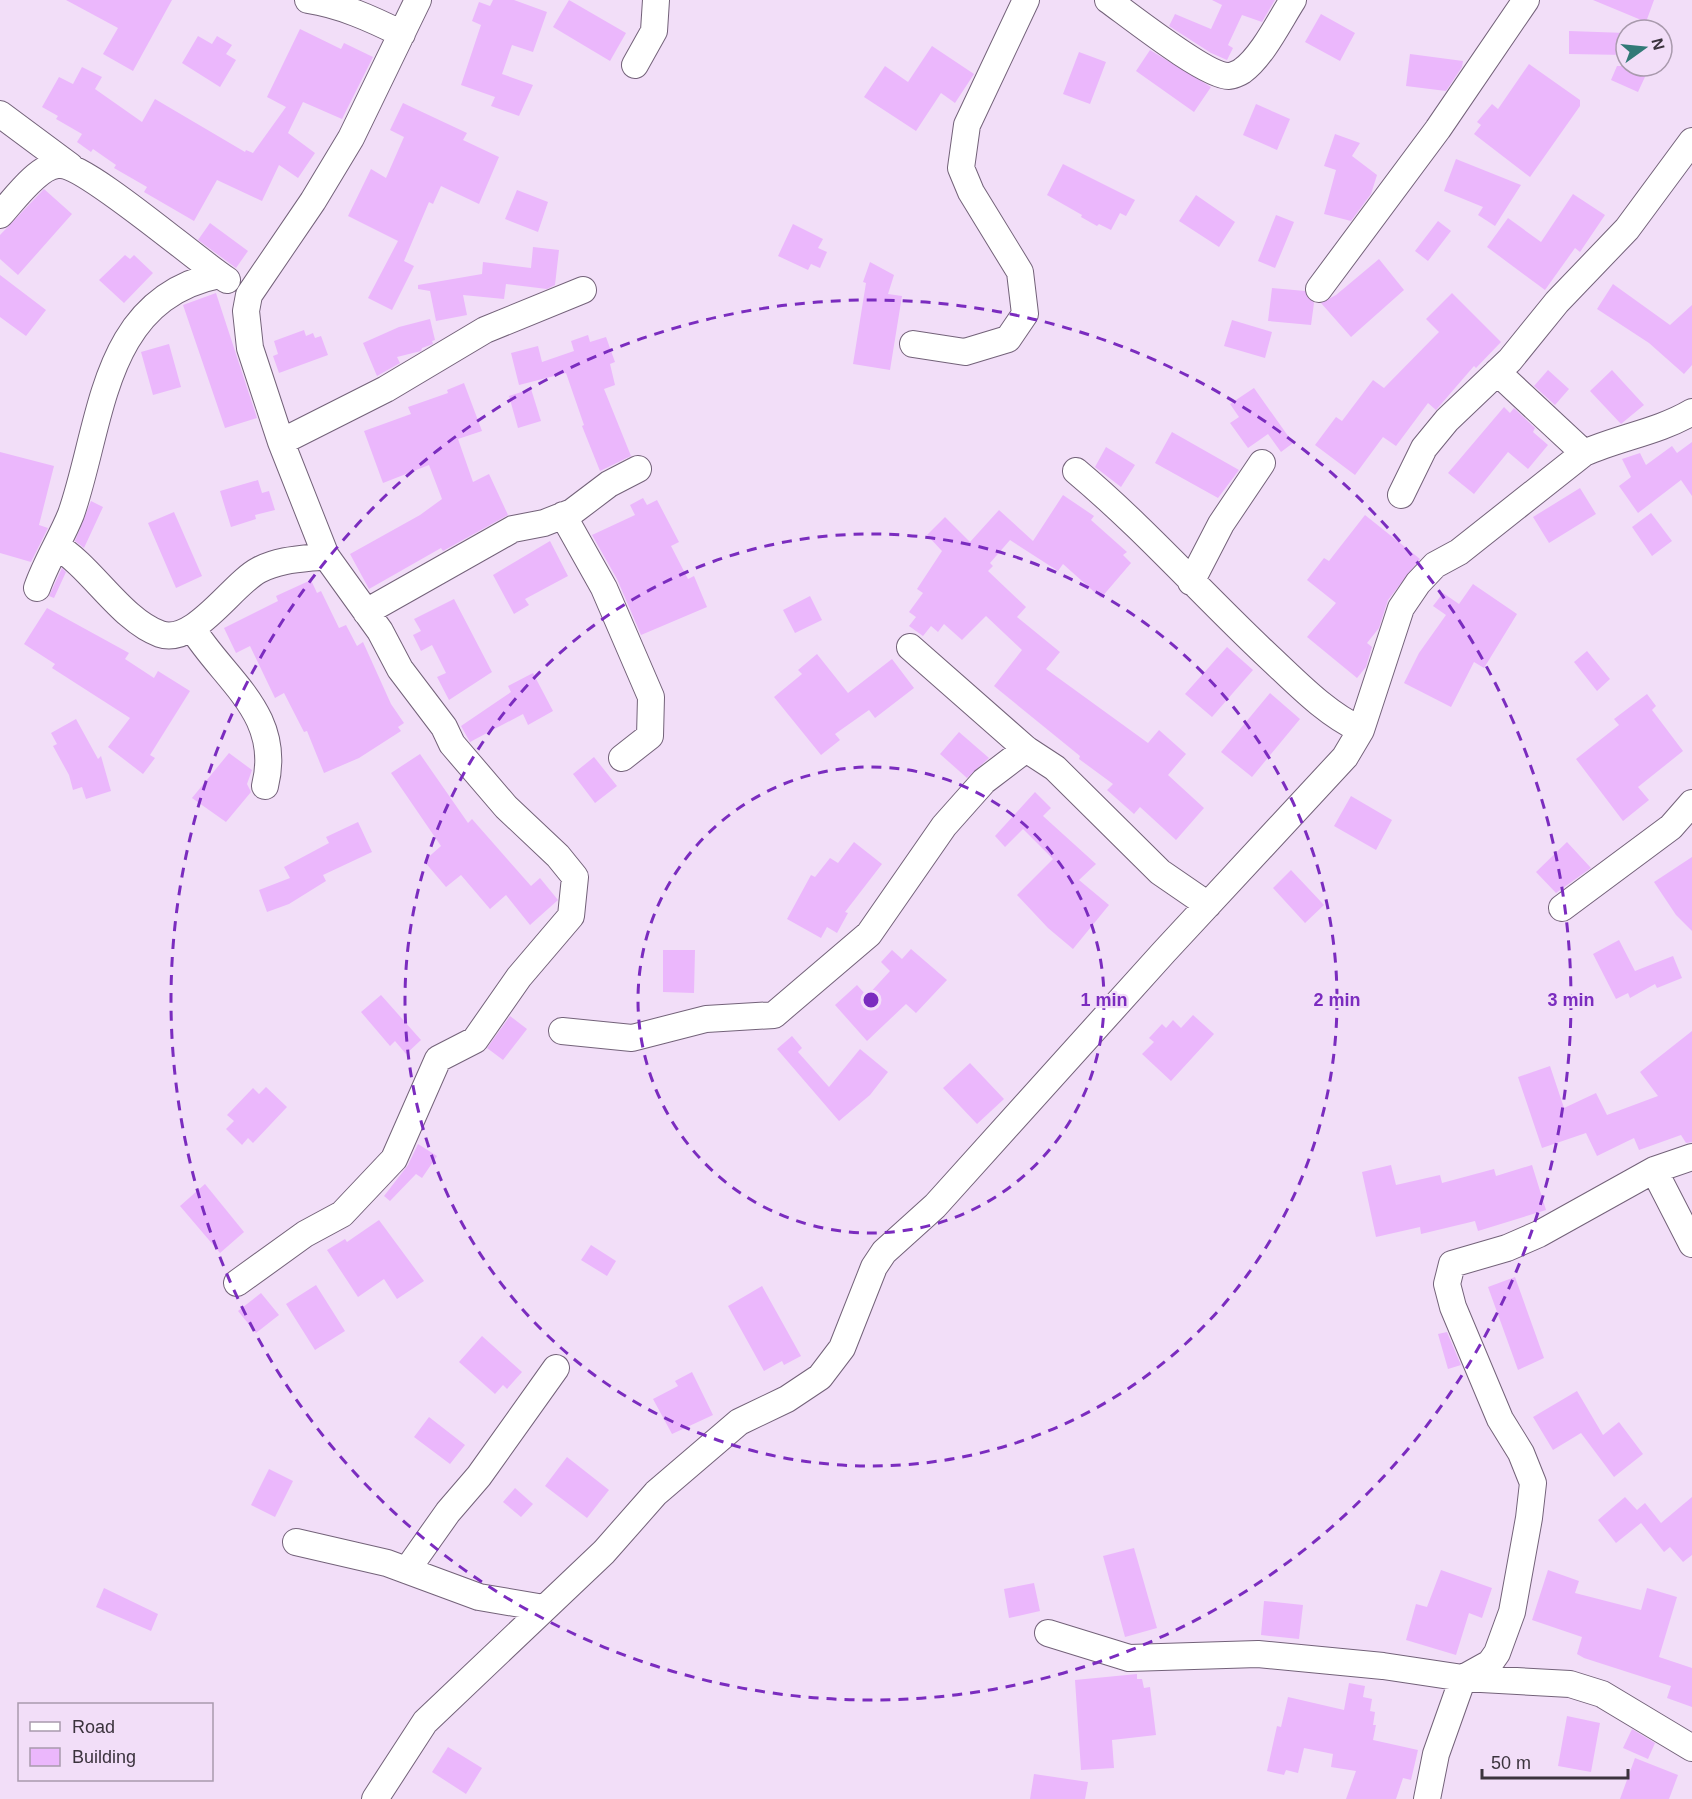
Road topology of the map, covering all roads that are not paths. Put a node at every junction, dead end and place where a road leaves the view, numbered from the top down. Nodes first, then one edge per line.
1 (308, 0) edge
2 (418, 0) edge
3 (656, 0) edge
4 (1026, 0) edge
5 (1108, 0) edge
6 (1293, 0) edge
7 (1526, 0) edge
8 (402, 34) junction
9 (635, 65) dead end
10 (0, 114) edge
11 (1692, 141) edge
12 (70, 166) junction
13 (0, 215) edge
14 (219, 275) junction
15 (1319, 289) dead end
16 (584, 290) dead end
17 (249, 296) junction
18 (913, 344) dead end
19 (1497, 372) junction
20 (1692, 412) edge
21 (281, 442) junction
22 (1584, 453) junction
23 (1262, 463) dead end
24 (638, 469) dead end
25 (1076, 471) dead end
26 (1401, 495) dead end
27 (563, 515) junction
28 (56, 546) junction
29 (326, 556) junction
30 (1191, 582) junction
31 (37, 588) dead end
32 (366, 612) junction
33 (192, 628) junction
34 (910, 647) dead end
35 (1361, 730) junction
36 (1026, 749) junction
37 (621, 758) dead end
38 (265, 786) dead end
39 (1692, 803) edge
40 (1208, 905) junction
41 (1562, 908) dead end
42 (562, 1030) dead end
43 (1692, 1157) edge
44 (1654, 1170) junction
45 (1692, 1244) edge
46 (237, 1283) dead end
47 (556, 1368) dead end
48 (296, 1542) dead end
49 (407, 1570) junction
50 (544, 1608) junction
51 (1048, 1633) dead end
52 (1462, 1678) junction
53 (1692, 1748) edge
54 (375, 1799) edge
55 (1427, 1799) edge

1 - 8 street
2 - 8 street
3 - 9 street
4 - 18 street
5 - 6 street
7 - 15 street
8 - 17 street
10 - 12 street
11 - 19 street
12 - 13 street
12 - 14 street
14 - 17 street
14 - 28 street
16 - 21 street
17 - 21 street
19 - 22 street
19 - 26 street
20 - 22 street
21 - 29 street
22 - 35 street
23 - 30 street
24 - 27 street
25 - 30 street
27 - 32 street
27 - 37 street
28 - 31 street
28 - 33 street
29 - 32 street
29 - 33 street
30 - 35 street
32 - 46 street
33 - 38 street
34 - 36 street
35 - 40 street
36 - 40 street
36 - 42 street
39 - 41 street
40 - 50 street
43 - 44 street
44 - 45 street
44 - 52 street
47 - 49 street
48 - 49 street
49 - 50 street
50 - 54 street
51 - 52 street
52 - 53 street
52 - 55 street

